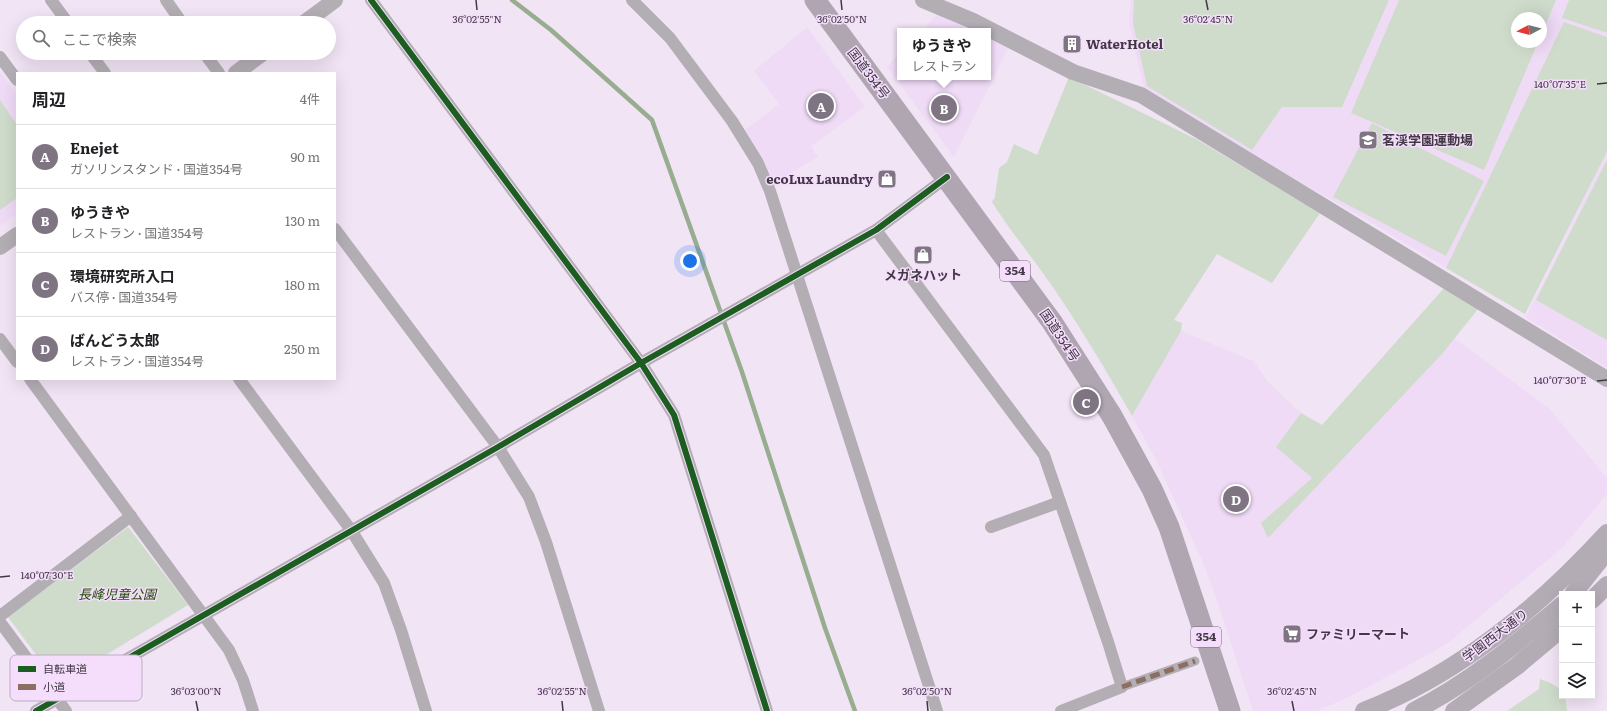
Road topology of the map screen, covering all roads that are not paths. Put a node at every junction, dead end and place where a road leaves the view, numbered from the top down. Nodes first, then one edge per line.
1 (51, 0) edge
2 (166, 0) edge
3 (335, 0) edge
4 (370, 0) edge
5 (632, 0) edge
6 (815, 0) edge
7 (923, 0) edge
8 (63, 16) edge
9 (177, 16) edge
10 (313, 16) edge
11 (987, 28) edge
12 (991, 30) edge
13 (0, 57) edge
14 (95, 60) edge
15 (209, 60) edge
16 (254, 60) edge
17 (104, 72) edge
18 (217, 72) edge
19 (237, 72) edge
20 (16, 79) edge
21 (947, 177) junction
22 (336, 230) edge
23 (876, 230) junction
24 (16, 236) edge
25 (0, 247) edge
26 (796, 276) junction
27 (0, 339) edge
28 (16, 361) edge
29 (641, 363) junction
30 (1607, 379) edge
31 (31, 380) edge
32 (240, 380) edge
33 (498, 447) junction
34 (1060, 502) junction
35 (131, 516) junction
36 (991, 527) dead end
37 (351, 530) junction
38 (1607, 533) edge
39 (1607, 551) edge
40 (1607, 568) edge
41 (1607, 585) edge
42 (1576, 591) edge
43 (1578, 591) edge
44 (1595, 597) edge
45 (1559, 608) edge
46 (204, 614) junction
47 (0, 616) edge
48 (0, 622) edge
49 (1559, 631) edge
50 (25, 655) edge
51 (134, 655) edge
52 (1195, 661) dead end
53 (1122, 687) junction
54 (54, 701) edge
55 (59, 701) edge
56 (36, 711) edge
57 (66, 711) edge
58 (253, 711) edge
59 (426, 711) edge
60 (599, 711) edge
61 (768, 711) edge
62 (937, 711) edge
63 (1061, 711) edge
64 (1230, 711) edge
65 (1364, 711) edge
66 (1414, 711) edge
67 (1454, 711) edge

1 - 8 street
2 - 9 street
3 - 10 street
4 - 29 street
5 - 26 street
6 - 21 highway, 国道354号 / 354
7 - 11 street
12 - 30 street
13 - 20 street
14 - 17 street
15 - 18 street
16 - 19 street
21 - 23 street
21 - 64 highway, 国道354号 / 354
22 - 33 street
23 - 26 street
23 - 34 street
24 - 25 street
26 - 29 street
26 - 62 street
27 - 28 street
29 - 33 street
29 - 61 street
31 - 35 street
32 - 37 street
33 - 37 street
33 - 60 street
34 - 36 street
34 - 53 street
35 - 46 street
35 - 47 street
37 - 46 street
37 - 59 street
38 - 65 main road, 学園西大通り
39 - 42 main road
40 - 43 main road
41 - 44 main road
45 - 66 main road, 学園西大通り
46 - 51 street
46 - 58 street
48 - 50 street
49 - 67 main road
52 - 53 street
53 - 63 street
54 - 56 street
55 - 57 street

